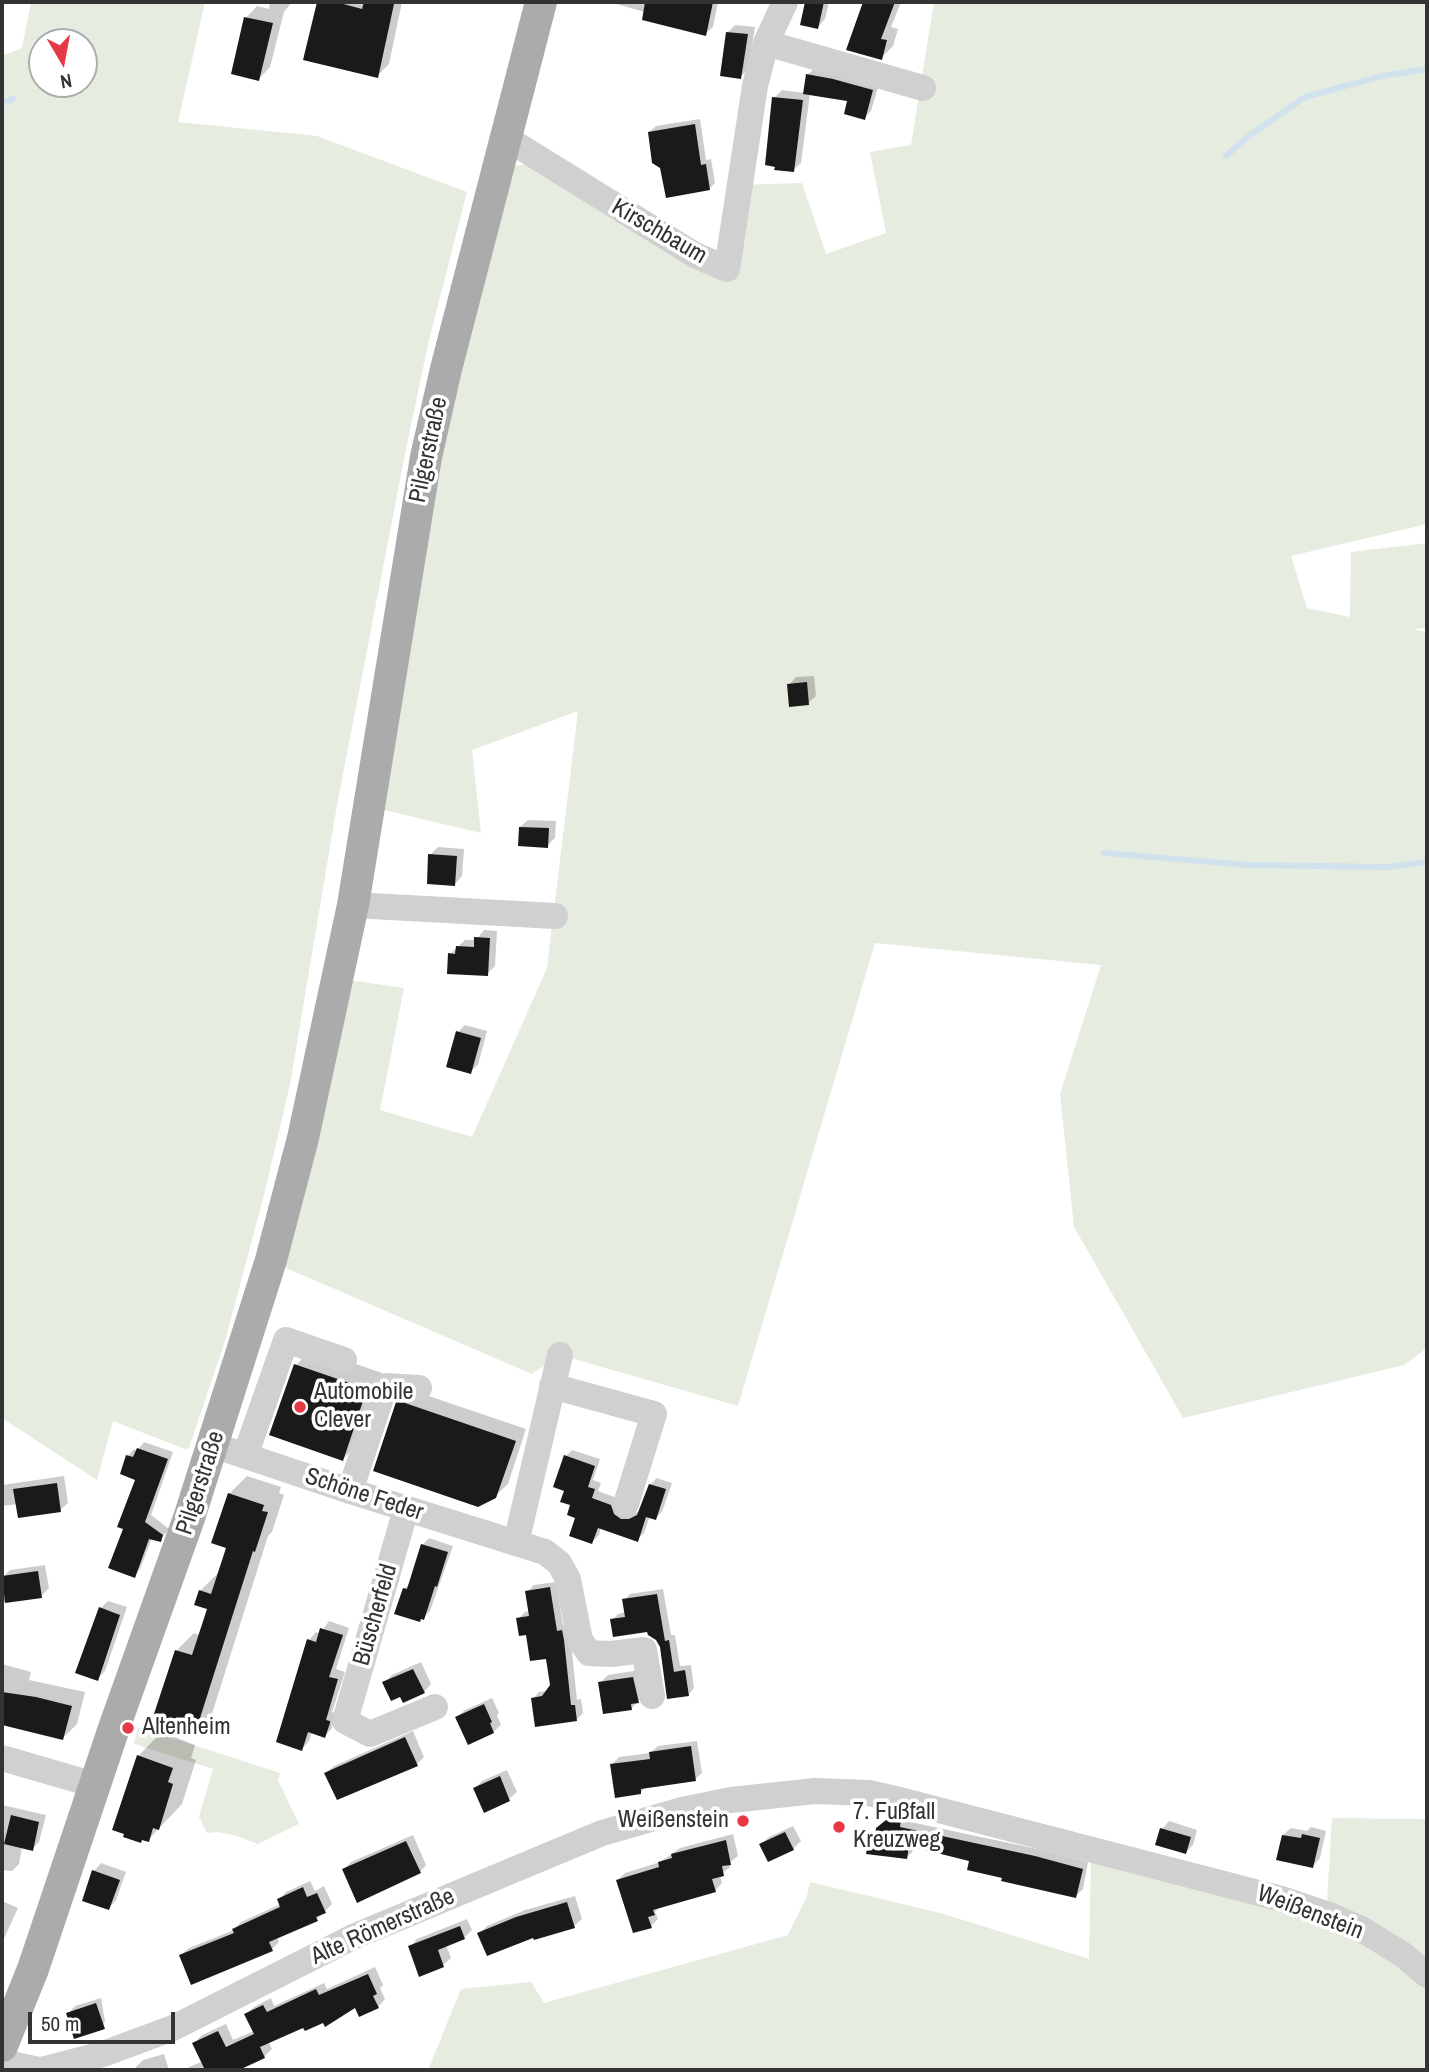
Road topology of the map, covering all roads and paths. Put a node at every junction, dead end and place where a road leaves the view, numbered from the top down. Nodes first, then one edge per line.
1 (541, 2) edge
2 (785, 2) edge
3 (766, 43) junction
4 (923, 88) dead end
5 (506, 138) junction
6 (352, 905) junction
7 (555, 916) dead end
8 (560, 1355) dead end
9 (344, 1360) dead end
10 (552, 1386) junction
11 (419, 1388) dead end
12 (213, 1445) junction
13 (245, 1456) junction
14 (350, 1491) junction
15 (626, 1504) dead end
16 (406, 1509) junction
17 (516, 1543) junction
18 (652, 1696) dead end
19 (435, 1707) dead end
20 (2, 1758) edge
21 (95, 1785) junction
22 (731, 1800) joint
23 (1427, 1975) edge
24 (2, 2046) edge
25 (2, 2062) edge
26 (40, 2070) edge

1 - 5 main road, Pilgerstraße
2 - 3 street, Kirschbaum
3 - 4 street
3 - 5 street, Kirschbaum
5 - 6 main road, Pilgerstraße
6 - 7 street
6 - 12 main road, Pilgerstraße
8 - 10 street
9 - 13 street
10 - 15 street
10 - 17 street
11 - 14 street
12 - 13 street, Schöne Feder
12 - 21 main road, Pilgerstraße
13 - 14 street, Schöne Feder
14 - 16 street, Schöne Feder
16 - 17 street, Schöne Feder
16 - 19 street, Büscherfeld
17 - 18 street, Schöne Feder
20 - 21 street
21 - 24 main road, Pilgerstraße
22 - 23 street, Weißenstein
22 - 26 street, Alte Römerstraße
25 - 26 street, Alte Römerstraße

